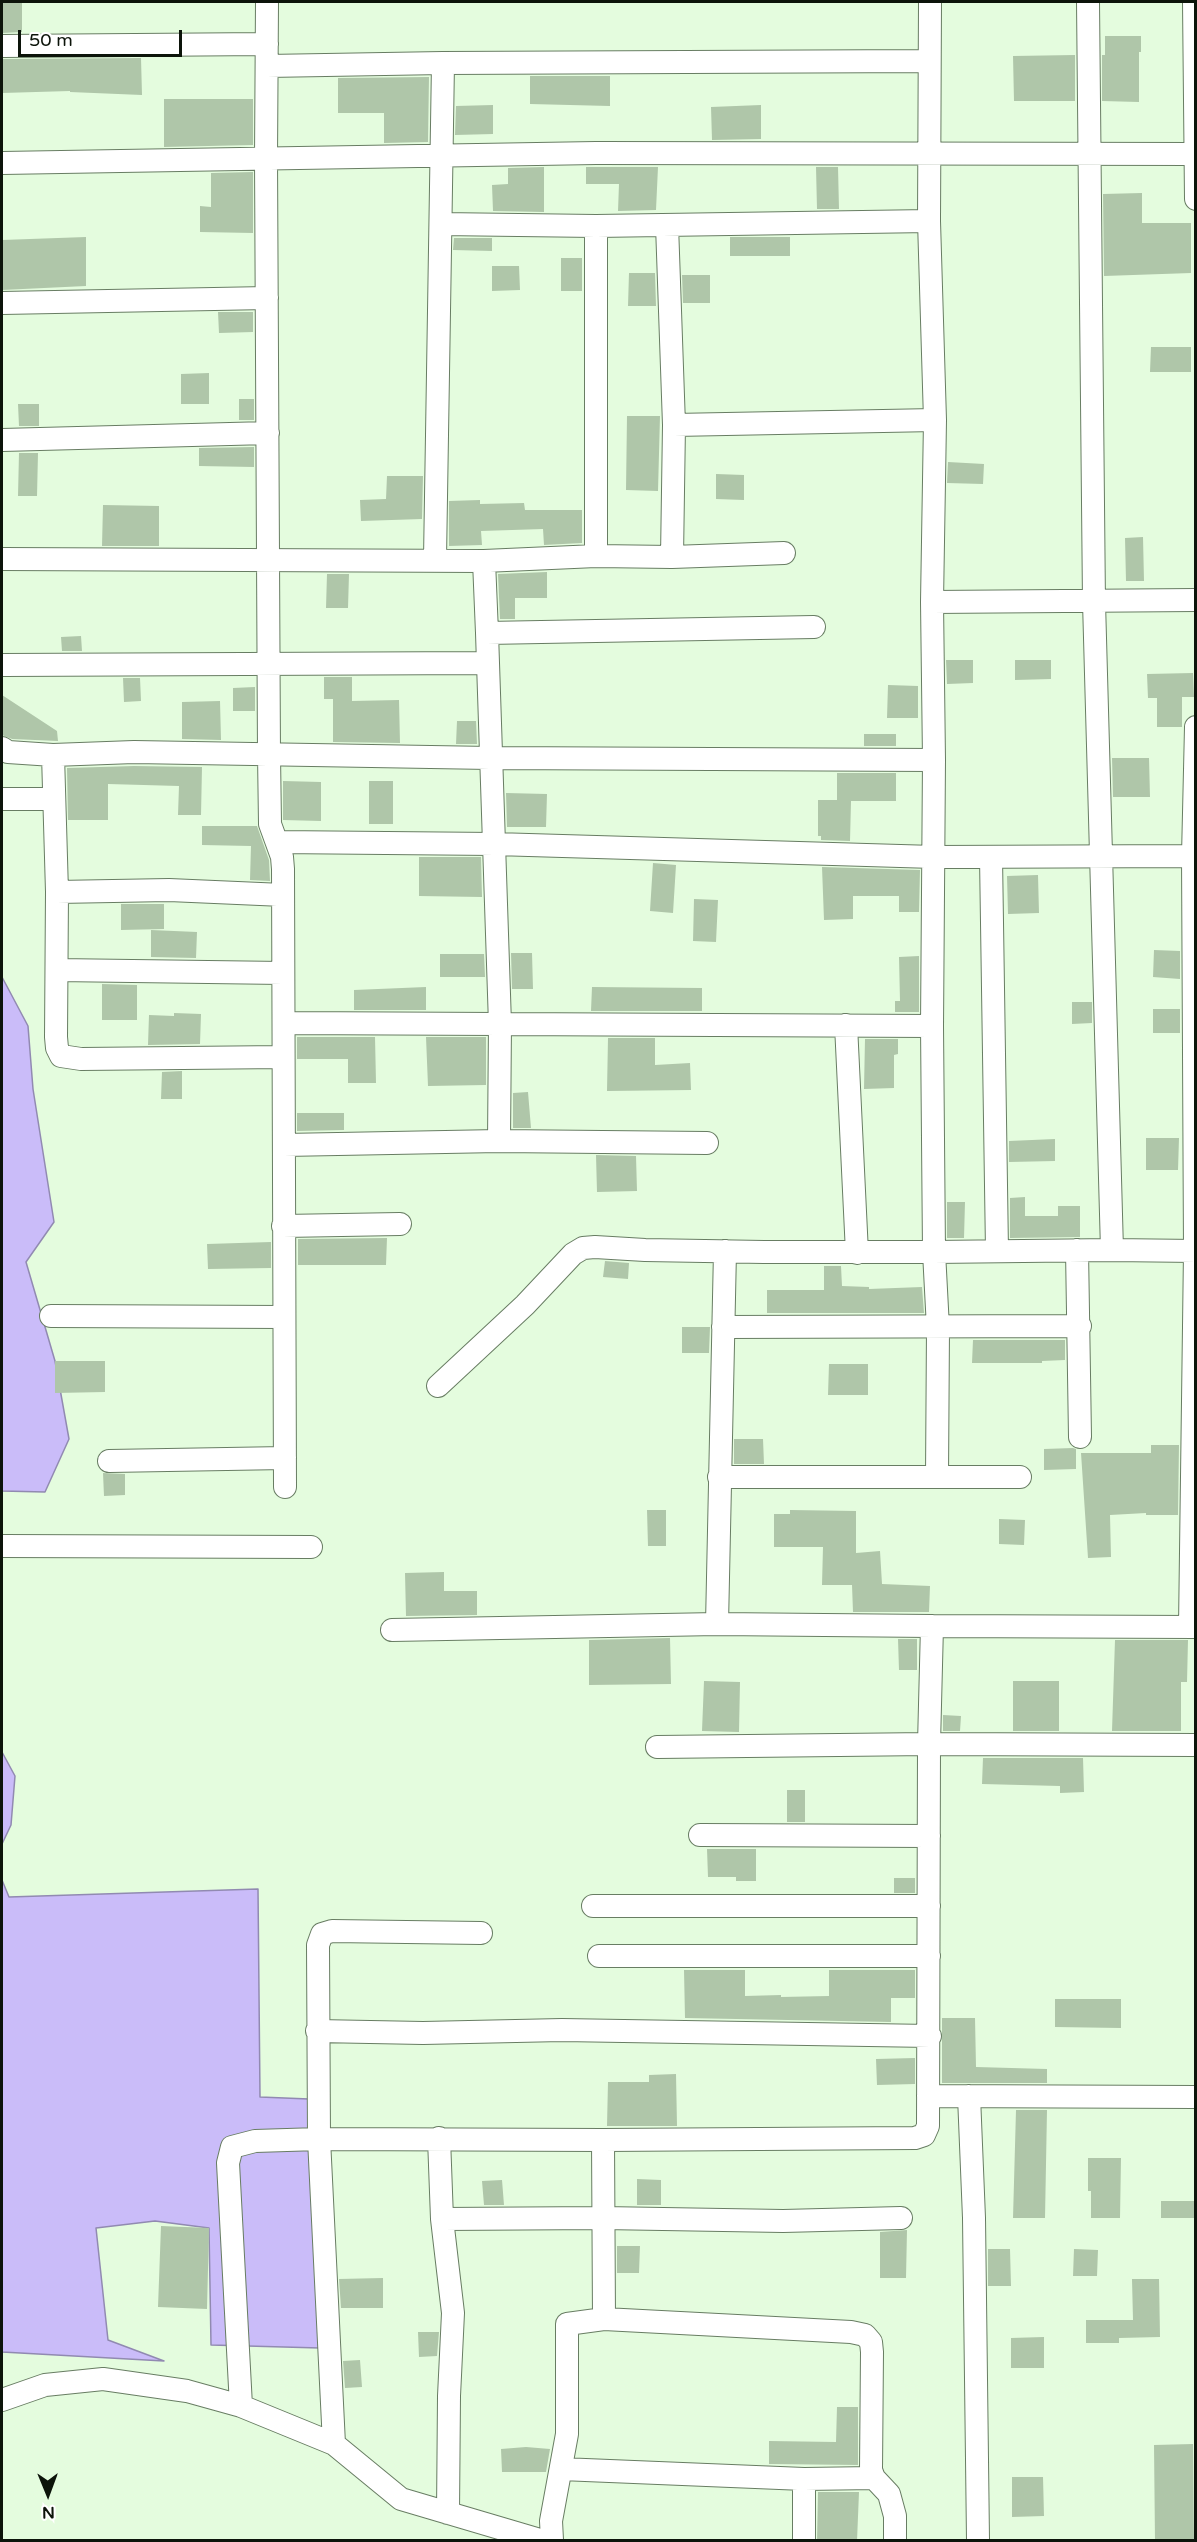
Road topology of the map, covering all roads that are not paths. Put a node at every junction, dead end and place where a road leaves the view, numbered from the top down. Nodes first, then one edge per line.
1 (267, 2) edge
2 (930, 2) edge
3 (1089, 2) edge
4 (1194, 2) edge
5 (267, 44) junction
6 (2, 46) edge
7 (929, 61) junction
8 (443, 63) junction
9 (267, 66) junction
10 (929, 153) junction
11 (1090, 154) junction
12 (1195, 154) edge
13 (441, 155) junction
14 (266, 158) junction
15 (2, 163) edge
16 (1196, 200) edge
17 (929, 221) junction
18 (441, 224) junction
19 (667, 225) junction
20 (596, 226) junction
21 (267, 298) junction
22 (2, 303) edge
23 (935, 420) junction
24 (674, 425) junction
25 (268, 433) junction
26 (2, 440) edge
27 (784, 553) dead end
28 (596, 556) junction
29 (672, 557) junction
30 (2, 559) edge
31 (435, 559) junction
32 (268, 560) junction
33 (484, 561) junction
34 (1196, 600) edge
35 (932, 602) junction
36 (1094, 602) junction
37 (814, 627) dead end
38 (487, 633) junction
39 (487, 663) junction
40 (2, 665) edge
41 (269, 665) junction
42 (1196, 727) edge
43 (2, 748) edge
44 (54, 755) junction
45 (269, 755) junction
46 (490, 758) junction
47 (934, 760) junction
48 (2, 799) edge
49 (54, 799) junction
50 (277, 842) junction
51 (495, 844) junction
52 (934, 856) junction
53 (1101, 856) junction
54 (1194, 856) edge
55 (991, 857) junction
56 (57, 892) junction
57 (283, 895) junction
58 (57, 970) junction
59 (283, 973) junction
60 (284, 1023) junction
61 (500, 1024) junction
62 (846, 1025) junction
63 (932, 1026) junction
64 (284, 1057) junction
65 (499, 1142) junction
66 (707, 1143) dead end
67 (284, 1145) junction
68 (400, 1224) dead end
69 (283, 1226) junction
70 (1077, 1250) junction
71 (1112, 1250) junction
72 (725, 1251) junction
73 (997, 1251) junction
74 (1195, 1251) edge
75 (857, 1252) junction
76 (934, 1252) junction
77 (51, 1316) dead end
78 (284, 1317) junction
79 (1080, 1326) junction
80 (723, 1327) junction
81 (938, 1328) junction
82 (438, 1386) dead end
83 (1080, 1437) dead end
84 (285, 1458) junction
85 (109, 1461) dead end
86 (937, 1476) junction
87 (719, 1477) junction
88 (1020, 1477) dead end
89 (285, 1487) dead end
90 (2, 1546) edge
91 (310, 1547) dead end
92 (717, 1624) junction
93 (932, 1626) junction
94 (1193, 1627) edge
95 (392, 1630) dead end
96 (929, 1744) junction
97 (1196, 1745) edge
98 (657, 1747) dead end
99 (700, 1835) dead end
100 (929, 1836) junction
101 (593, 1906) dead end
102 (929, 1906) junction
103 (481, 1933) dead end
104 (599, 1956) dead end
105 (929, 1956) junction
106 (317, 2031) junction
107 (930, 2036) junction
108 (928, 2096) junction
109 (969, 2096) junction
110 (1196, 2097) edge
111 (439, 2138) junction
112 (319, 2139) junction
113 (603, 2140) junction
114 (603, 2218) junction
115 (901, 2218) dead end
116 (442, 2219) junction
117 (604, 2319) junction
118 (2, 2400) edge
119 (241, 2406) junction
120 (334, 2444) junction
121 (561, 2469) junction
122 (873, 2478) junction
123 (804, 2479) junction
124 (448, 2513) junction
125 (540, 2541) edge
126 (552, 2541) edge
127 (804, 2541) edge
128 (895, 2541) edge
129 (978, 2541) edge

1 - 5 street
2 - 7 street
3 - 11 street
4 - 12 street
5 - 6 street
5 - 9 street
7 - 8 street
7 - 10 street
8 - 9 street
8 - 13 street
9 - 14 street
10 - 11 street
10 - 13 street
10 - 17 street
11 - 12 street
11 - 36 street
12 - 16 street
13 - 14 street
13 - 18 street
14 - 15 street
14 - 21 street
17 - 19 street
17 - 23 street
18 - 20 street
18 - 31 street
19 - 20 street
19 - 24 street
20 - 28 street
21 - 22 street
21 - 25 street
23 - 24 street
23 - 35 street
24 - 29 street
25 - 26 street
25 - 32 street
27 - 29 street
28 - 29 street
28 - 33 street
30 - 32 street
31 - 32 street
31 - 33 street
32 - 41 street
33 - 38 street
34 - 36 street
35 - 36 street
35 - 47 street
36 - 53 street
37 - 38 street
38 - 39 street
39 - 41 street
39 - 46 street
40 - 41 street
41 - 45 street
42 - 54 street
43 - 44 street
44 - 45 street
44 - 49 street
45 - 46 street
45 - 50 street
46 - 47 street
46 - 51 street
47 - 52 street
48 - 49 street
49 - 56 street
50 - 51 street
50 - 57 street
51 - 52 street
51 - 61 street
52 - 55 street
52 - 63 street
53 - 54 street
53 - 55 street
53 - 71 street
54 - 74 street
55 - 73 street
56 - 57 street
56 - 58 street
57 - 59 street
58 - 59 street
58 - 64 street
59 - 60 street
60 - 61 street
60 - 64 street
61 - 62 street
61 - 65 street
62 - 63 street
62 - 75 street
63 - 76 street
64 - 67 street
65 - 66 street
65 - 67 street
67 - 69 street
68 - 69 street
69 - 78 street
70 - 71 street
70 - 73 street
70 - 79 street
71 - 74 street
72 - 75 street
72 - 80 street
72 - 82 street
73 - 76 street
74 - 94 street
75 - 76 street
76 - 81 street
77 - 78 street
78 - 84 street
79 - 81 street
79 - 83 street
80 - 81 street
80 - 87 street
81 - 86 street
84 - 85 street
84 - 89 street
86 - 87 street
86 - 88 street
87 - 92 street
90 - 91 street
92 - 93 street
92 - 95 street
93 - 94 street
93 - 96 street
96 - 97 street
96 - 98 street
96 - 100 street
99 - 100 street
100 - 102 street
101 - 102 street
102 - 105 street
103 - 106 street
104 - 105 street
105 - 107 street
106 - 107 street
106 - 112 street
107 - 108 street
108 - 109 street
108 - 113 street
109 - 110 street
109 - 129 street
111 - 112 street
111 - 113 street
111 - 116 street
112 - 119 street
112 - 120 street
113 - 114 street
114 - 115 street
114 - 116 street
114 - 117 street
116 - 124 street
117 - 121 street
117 - 122 street
118 - 119 street
119 - 120 street
120 - 124 street
121 - 123 street
121 - 126 street
122 - 123 street
122 - 128 street
123 - 127 street
124 - 125 street

